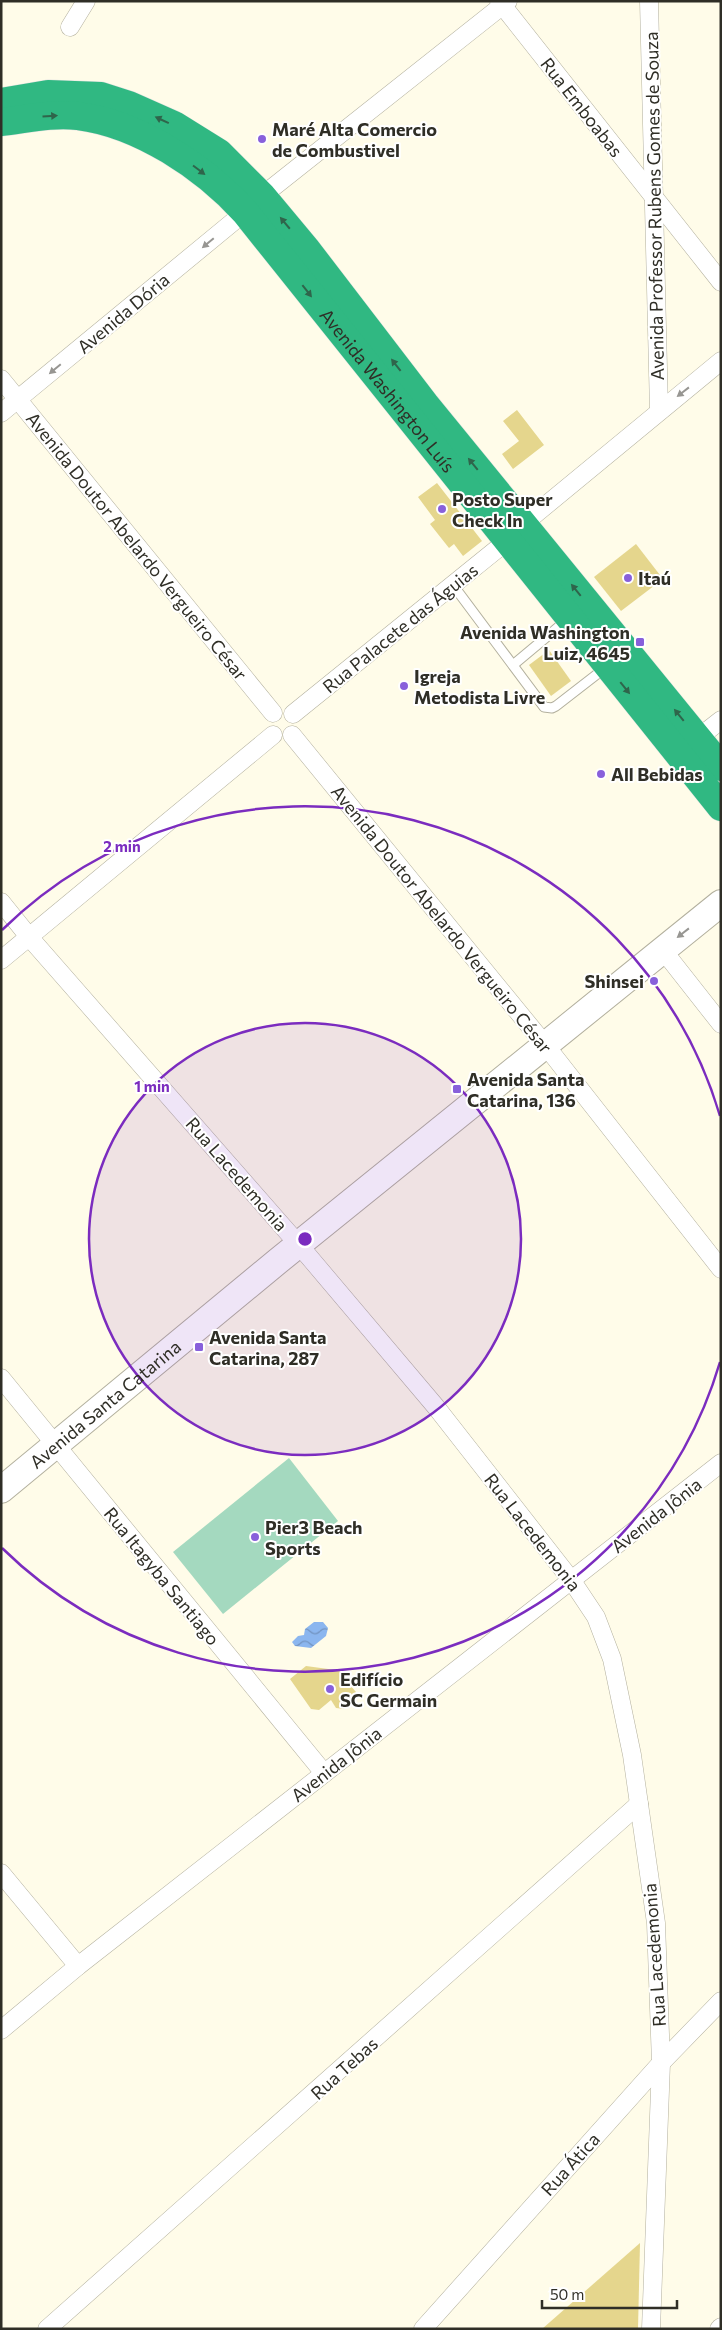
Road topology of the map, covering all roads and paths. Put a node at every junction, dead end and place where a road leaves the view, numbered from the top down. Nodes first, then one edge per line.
1 (86, 1) edge
2 (649, 1) edge
3 (503, 3) edge
4 (70, 26) dead end
5 (1, 102) edge
6 (1, 122) edge
7 (654, 199) junction
8 (253, 204) junction
9 (721, 282) edge
10 (721, 361) edge
11 (1, 379) edge
12 (18, 400) junction
13 (659, 410) junction
14 (1, 414) edge
15 (515, 533) junction
16 (453, 585) junction
17 (569, 618) junction
18 (513, 665) junction
19 (608, 666) junction
20 (273, 713) junction
21 (294, 714) junction
22 (721, 720) edge
23 (274, 735) junction
24 (292, 735) junction
25 (698, 738) junction
26 (721, 767) edge
27 (721, 807) edge
28 (1, 902) edge
29 (721, 903) edge
30 (30, 938) junction
31 (662, 949) junction
32 (1, 960) edge
33 (721, 1024) edge
34 (546, 1046) junction
35 (299, 1245) junction
36 (721, 1269) edge
37 (1, 1378) edge
38 (56, 1446) junction
39 (721, 1463) edge
40 (1, 1490) edge
41 (572, 1581) junction
42 (324, 1773) junction
43 (639, 1804) junction
44 (1, 1873) edge
45 (78, 1966) junction
46 (721, 2001) edge
47 (1, 2030) edge
48 (661, 2063) junction
49 (47, 2329) edge
50 (422, 2329) edge
51 (651, 2329) edge

1 - 4 street
2 - 7 street, Avenida Professor Rubens Gomes de Souza
3 - 7 street, Rua Emboabas
3 - 8 street, Avenida Dória
8 -> 5 highway, Avenida Washington Luís
6 -> 8 highway, Avenida Washington Luís
7 - 9 street, Rua Emboabas
7 - 13 street, Avenida Professor Rubens Gomes de Souza
8 -> 12 street, Avenida Dória
8 - 15 highway, Avenida Washington Luís
10 -> 13 street, Rua Palacete das Águias
11 - 12 street, Avenida Doutor Abelardo Vergueiro César
12 - 14 street, Avenida Dória
12 - 20 street, Avenida Doutor Abelardo Vergueiro César
13 - 15 street, Rua Palacete das Águias
15 - 16 street, Rua Palacete das Águias
15 - 17 highway, Avenida Washington Luís
25 -> 15 highway, Avenida Washington Luís
16 - 18 lane
16 - 21 street, Rua Palacete das Águias
17 - 18 lane
17 - 19 highway, Avenida Washington Luís
18 - 19 lane
19 -> 27 highway, Avenida Washington Luís
20 - 21 street
20 - 23 street
21 - 24 street
22 - 25 street
23 - 24 street
23 - 30 street
24 - 34 street, Avenida Doutor Abelardo Vergueiro César
25 - 26 highway, Avenida Washington Luís
28 - 30 street, Rua Lacedemonia
29 -> 31 street, Avenida Santa Catarina
30 - 32 street
30 - 35 street, Rua Lacedemonia
31 - 33 street
31 - 34 street, Avenida Santa Catarina
34 - 35 street, Avenida Santa Catarina
34 - 36 street, Avenida Doutor Abelardo Vergueiro César
35 - 38 street, Avenida Santa Catarina
35 - 41 street, Rua Lacedemonia
37 - 38 street, Rua Itagyba Santiago
38 - 40 street, Avenida Santa Catarina
38 - 42 street, Rua Itagyba Santiago
39 - 41 street, Avenida Jônia
41 - 42 street, Avenida Jônia
41 - 43 street, Rua Lacedemonia
42 - 45 street, Avenida Jônia
43 - 48 street, Rua Lacedemonia
43 - 49 street, Rua Tebas
44 - 45 street
45 - 47 street, Avenida Jônia
46 - 48 street, Rua Ática
48 - 50 street, Rua Ática
48 - 51 street, Rua Lacedemonia

